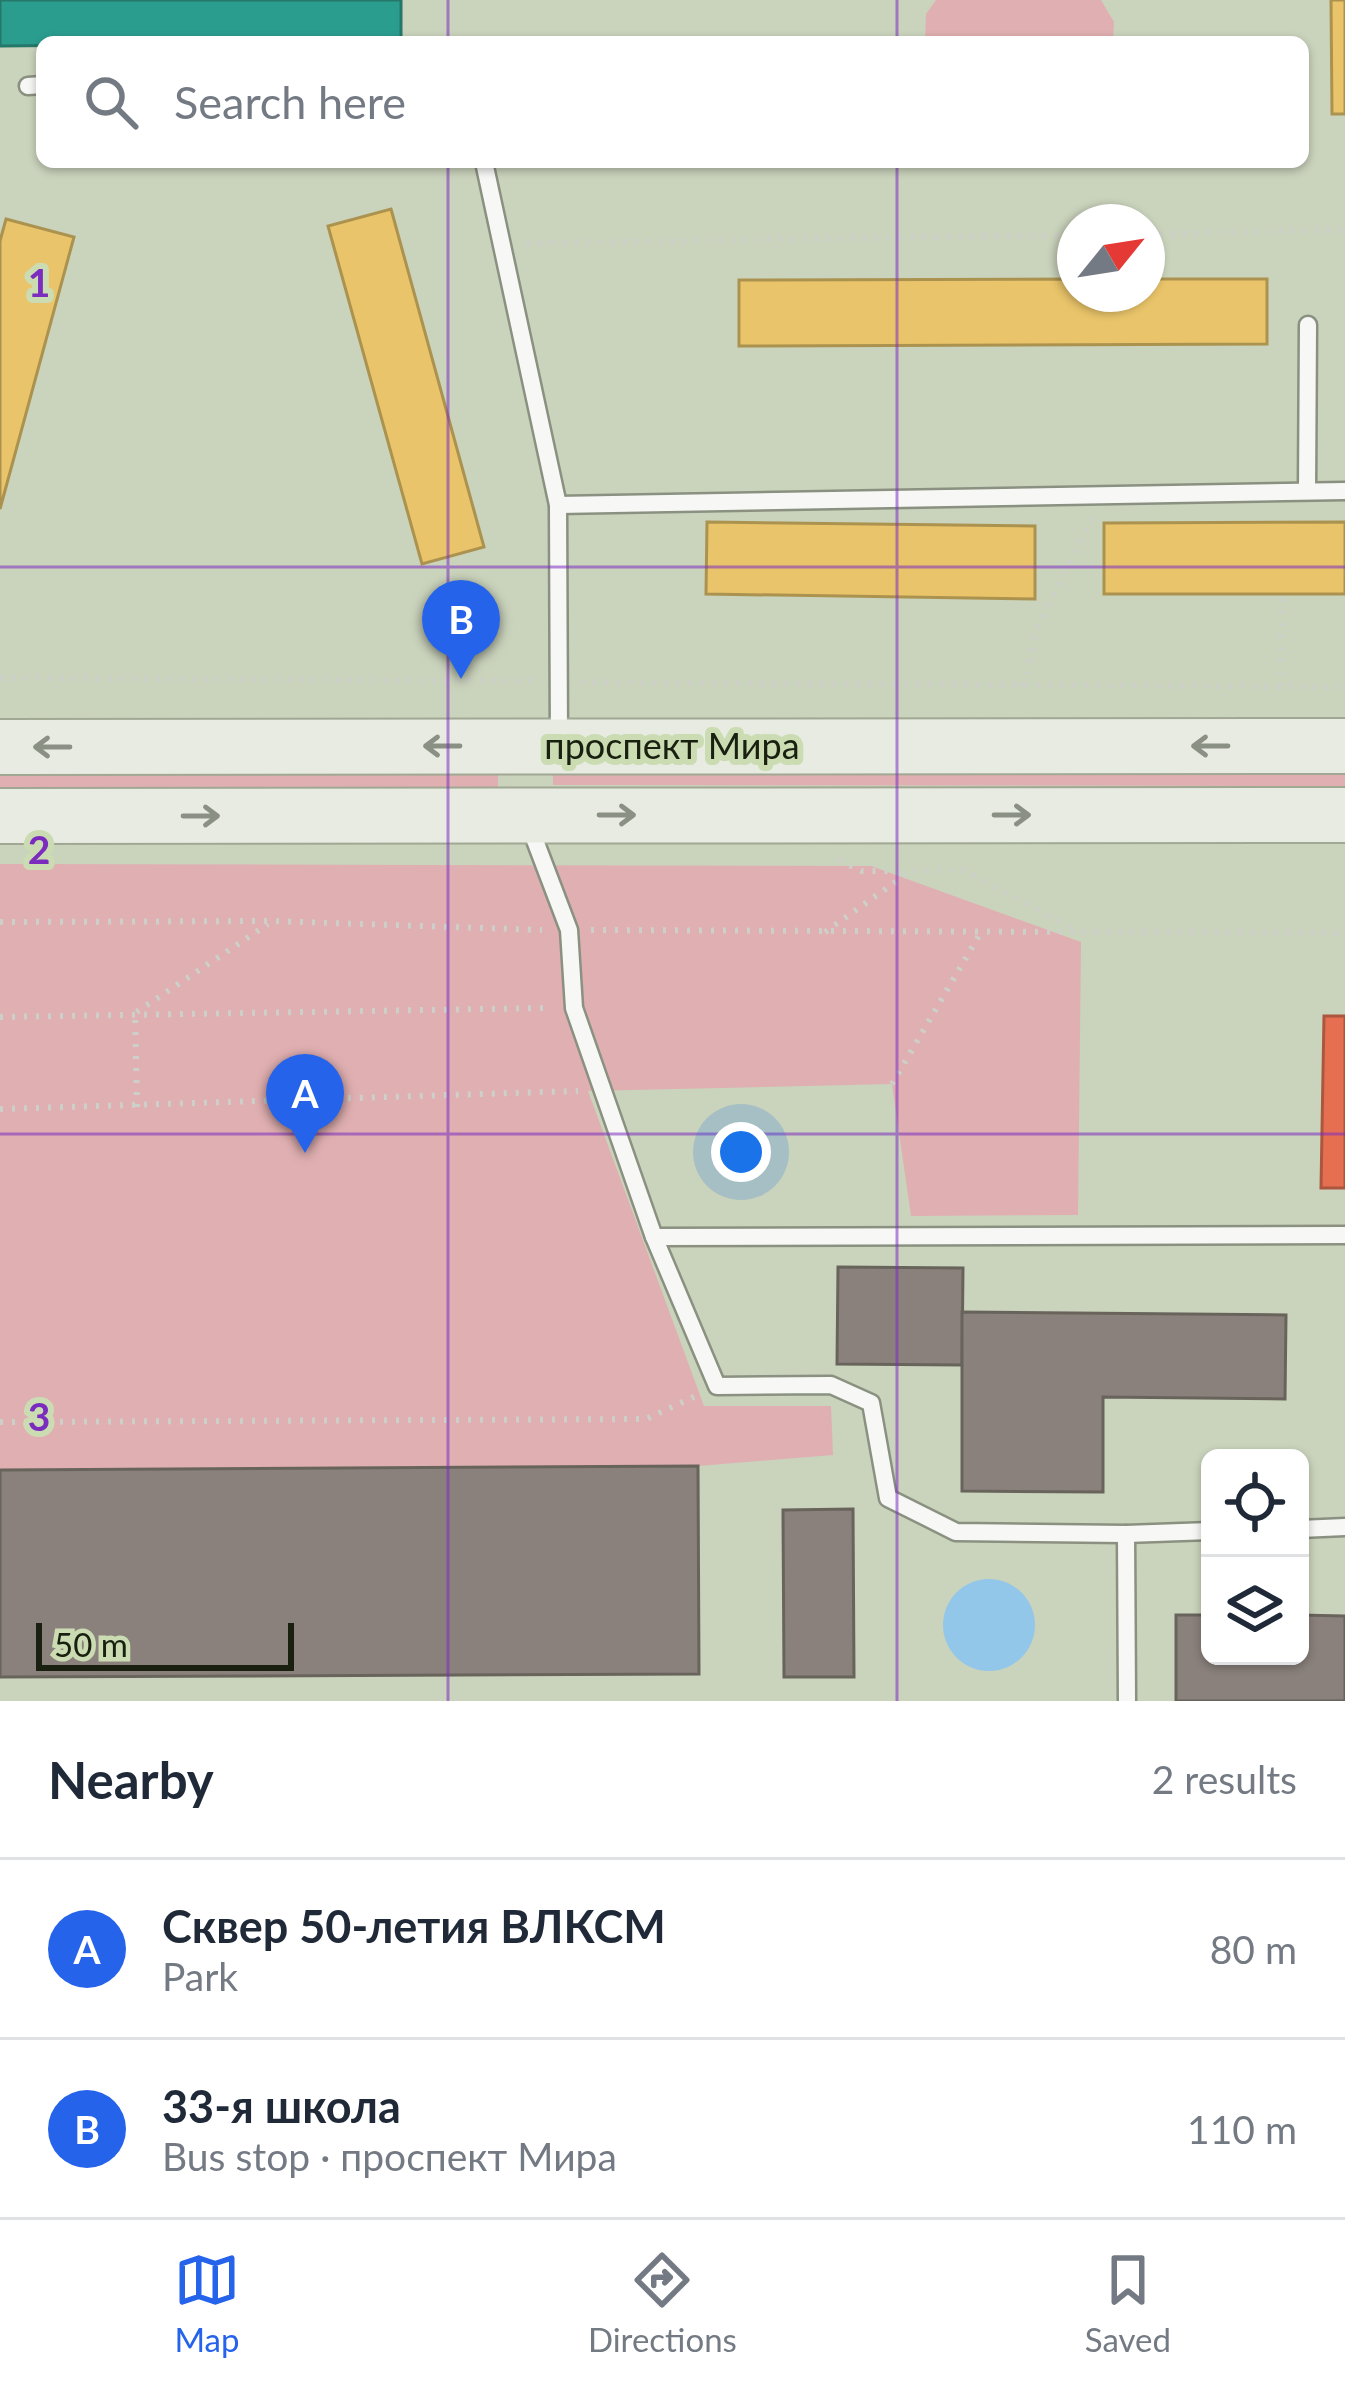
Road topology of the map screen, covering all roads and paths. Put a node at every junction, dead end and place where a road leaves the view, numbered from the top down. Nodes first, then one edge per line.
1 (486, 168) edge
2 (1345, 230) edge
3 (1165, 233) edge
4 (1057, 235) edge
5 (506, 244) junction
6 (1308, 325) dead end
7 (1307, 491) junction
8 (1345, 491) edge
9 (1105, 495) junction
10 (558, 505) junction
11 (1282, 594) dead end
12 (0, 678) edge
13 (547, 681) dead end
14 (572, 682) dead end
15 (1023, 686) junction
16 (1280, 687) junction
17 (1345, 687) edge
18 (1345, 746) edge
19 (0, 747) edge
20 (543, 747) junction
21 (1345, 814) edge
22 (0, 815) edge
23 (526, 815) junction
24 (829, 856) dead end
25 (910, 872) junction
26 (272, 921) junction
27 (0, 922) edge
28 (548, 930) dead end
29 (588, 930) dead end
30 (825, 932) junction
31 (982, 932) junction
32 (1079, 933) junction
33 (1345, 934) edge
34 (574, 1008) junction
35 (135, 1013) junction
36 (0, 1017) edge
37 (892, 1084) dead end
38 (586, 1091) dead end
39 (136, 1107) junction
40 (0, 1109) edge
41 (1345, 1235) edge
42 (654, 1237) junction
43 (717, 1386) junction
44 (0, 1422) edge
45 (1345, 1527) edge
46 (1309, 1529) edge
47 (1201, 1531) edge
48 (1126, 1534) junction
49 (1127, 1701) edge

1 - 5 lane
2 - 3 path
4 - 5 path
5 - 10 lane
6 - 7 lane
7 - 8 lane
7 - 9 lane
9 - 10 lane
9 - 15 path
10 - 20 lane
11 - 16 path
12 - 13 path
14 - 15 path
15 - 16 path
16 - 17 path
18 -> 20 main road, проспект Мира
20 -> 19 main road, проспект Мира
20 - 23 main road
23 -> 21 main road, проспект Мира
22 -> 23 main road, проспект Мира
23 - 34 lane
24 - 25 path
25 - 30 path
25 - 32 path
26 - 27 path
26 - 28 path
26 - 35 path
29 - 30 path
30 - 31 path
31 - 32 path
31 - 37 path
32 - 33 path
34 - 35 path
34 - 42 lane
35 - 36 path
35 - 39 path
38 - 39 path
39 - 40 path
41 - 42 lane
42 - 43 lane
43 - 44 path
43 - 48 lane
45 - 46 lane
47 - 48 lane
48 - 49 lane

